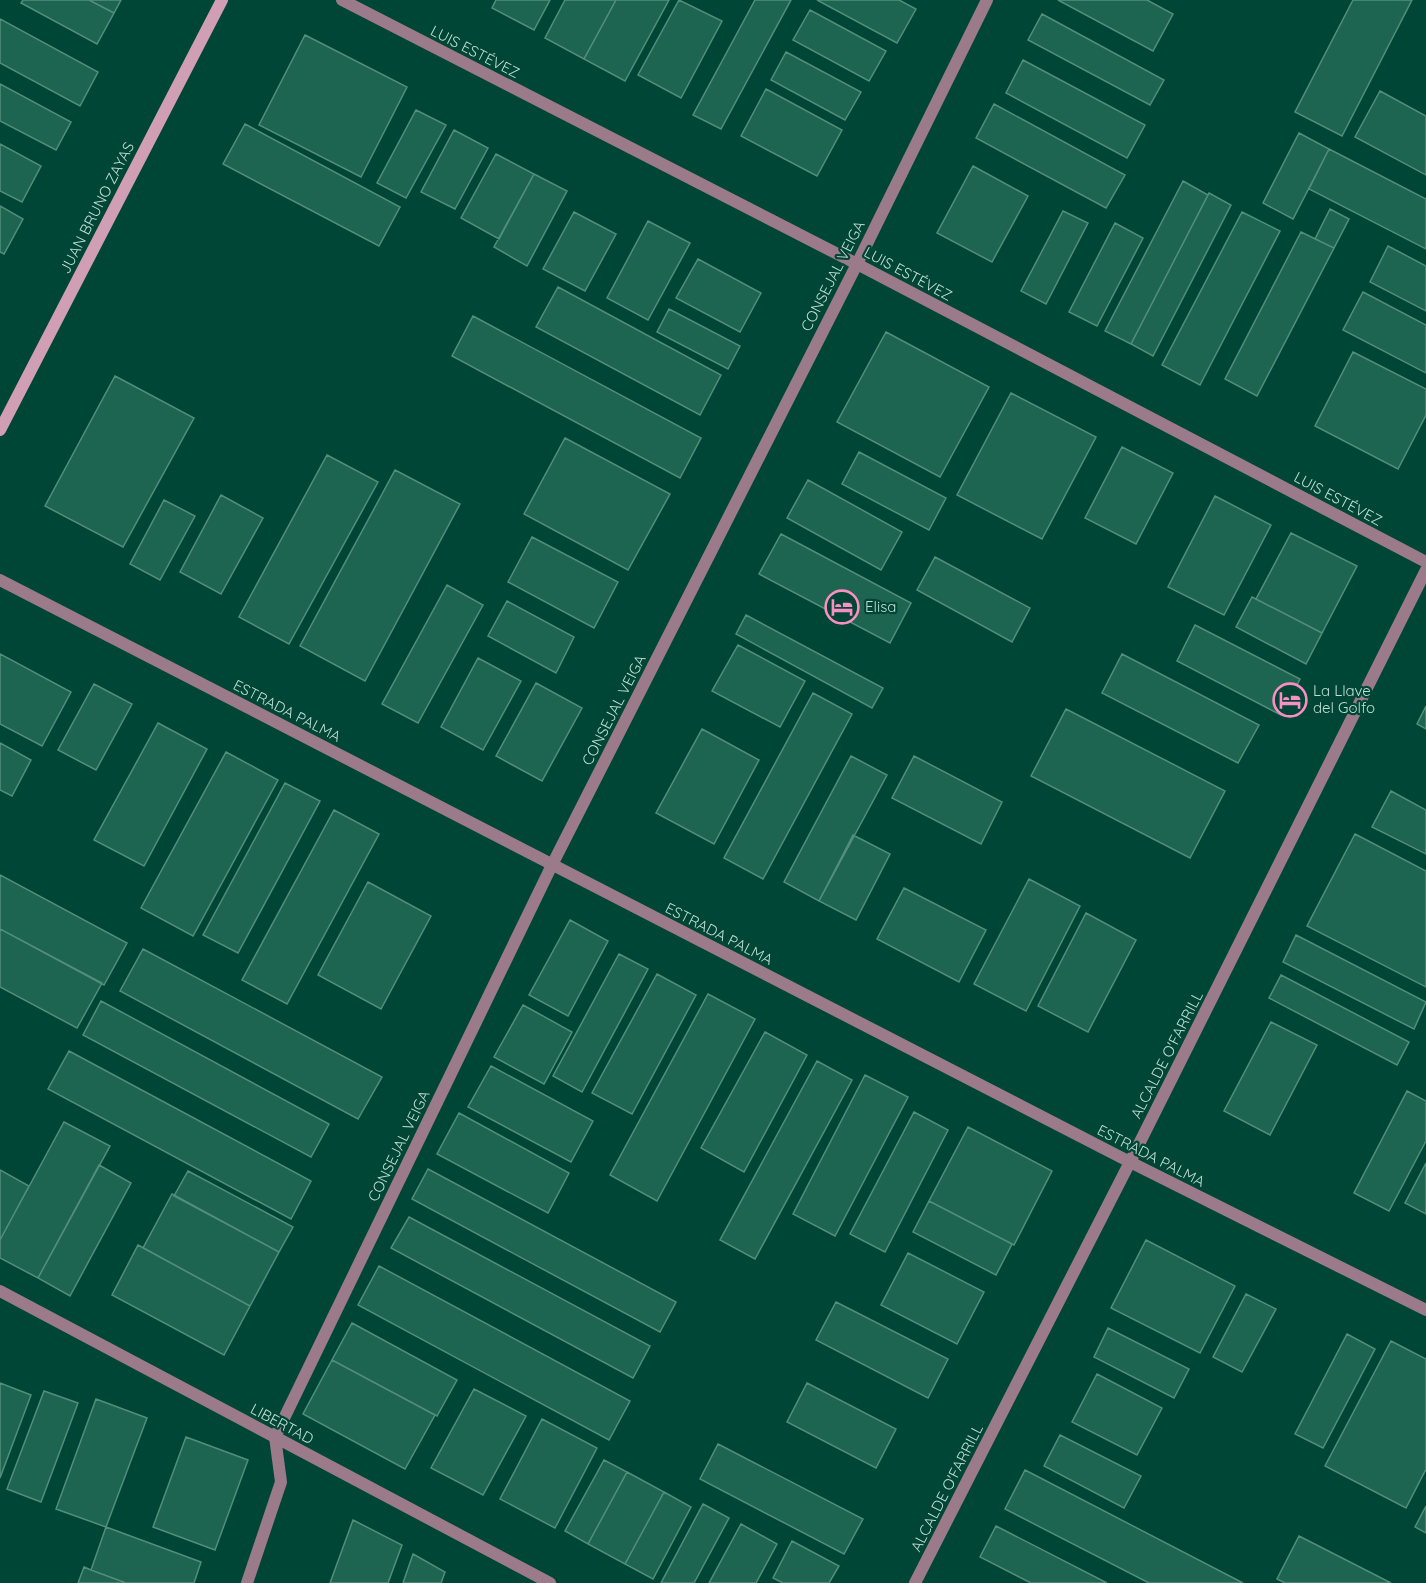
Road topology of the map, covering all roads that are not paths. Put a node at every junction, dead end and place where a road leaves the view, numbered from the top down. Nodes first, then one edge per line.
1 (222, 0) edge
2 (342, 0) edge
3 (987, 0) edge
4 (857, 264) junction
5 (0, 430) edge
6 (1426, 562) edge
7 (1426, 570) edge
8 (0, 580) edge
9 (552, 865) junction
10 (1130, 1162) junction
11 (0, 1291) edge
12 (1426, 1310) edge
13 (275, 1437) junction
14 (247, 1583) edge
15 (550, 1583) edge
16 (915, 1583) edge

1 - 5 street, JUAN BRUNO ZAYAS
2 - 4 street, LUIS ESTÉVEZ
3 - 4 street, CONSEJAL VEIGA
4 - 6 street, LUIS ESTÉVEZ
4 - 9 street, CONSEJAL VEIGA
7 - 10 street, ALCALDE O'FARRILL
8 - 9 street, ESTRADA PALMA
9 - 10 street, ESTRADA PALMA
9 - 13 street, CONSEJAL VEIGA
10 - 12 street, ESTRADA PALMA
10 - 16 street, ALCALDE O'FARRILL
11 - 13 street, LIBERTAD
13 - 14 street
13 - 15 street, LIBERTAD

